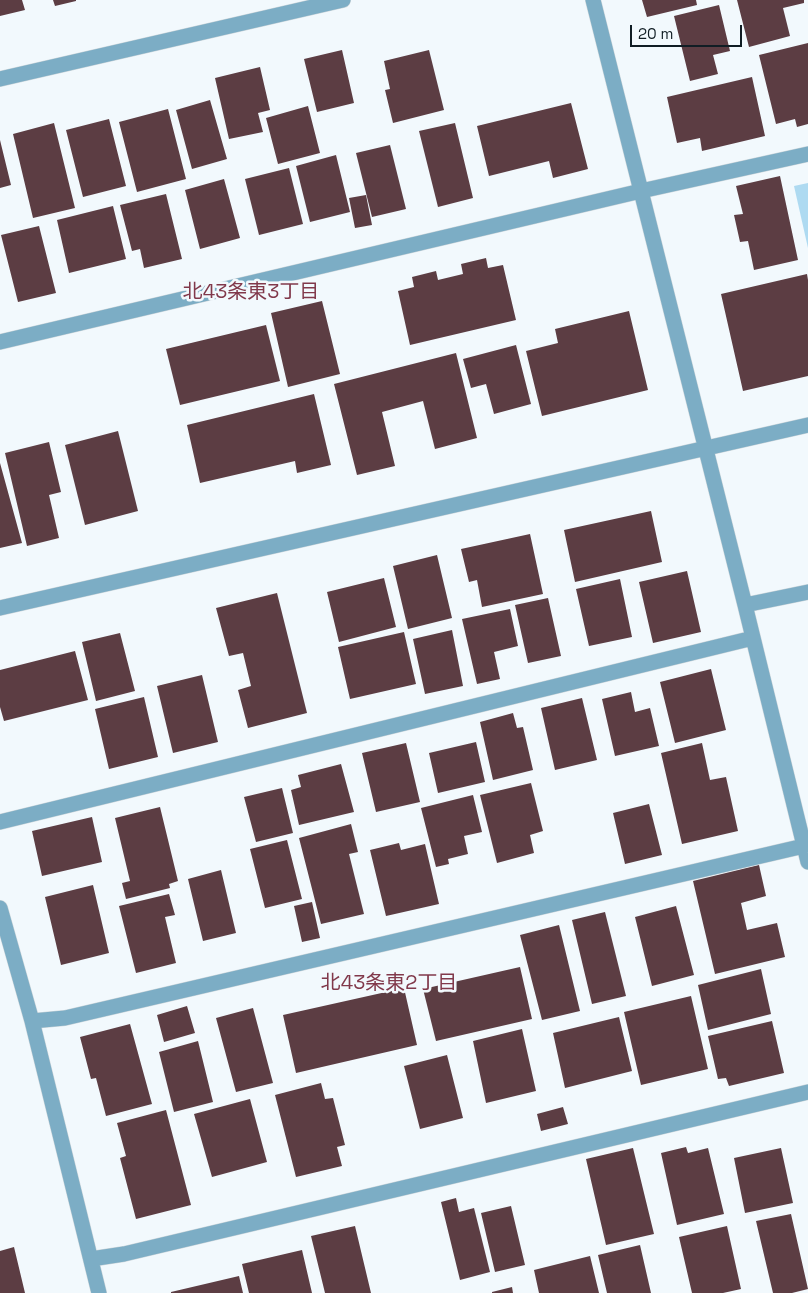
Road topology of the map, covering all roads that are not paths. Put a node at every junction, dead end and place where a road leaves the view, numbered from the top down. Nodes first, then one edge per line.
1 (343, 0) edge
2 (593, 0) edge
3 (0, 79) edge
4 (808, 154) edge
5 (641, 192) junction
6 (0, 342) edge
7 (808, 425) edge
8 (706, 449) junction
9 (808, 592) edge
10 (745, 604) junction
11 (0, 608) edge
12 (753, 638) junction
13 (0, 822) edge
14 (806, 845) edge
15 (808, 862) edge
16 (0, 908) edge
17 (32, 1020) junction
18 (808, 1092) edge
19 (91, 1259) junction
20 (99, 1293) edge

1 - 3 street
2 - 5 street
4 - 5 street
5 - 6 street
5 - 8 street
7 - 8 street
8 - 10 street
8 - 11 street
9 - 10 street
10 - 12 street
12 - 13 street
12 - 14 street
14 - 15 street
14 - 17 street
16 - 17 street
17 - 19 street
18 - 19 street
19 - 20 street

